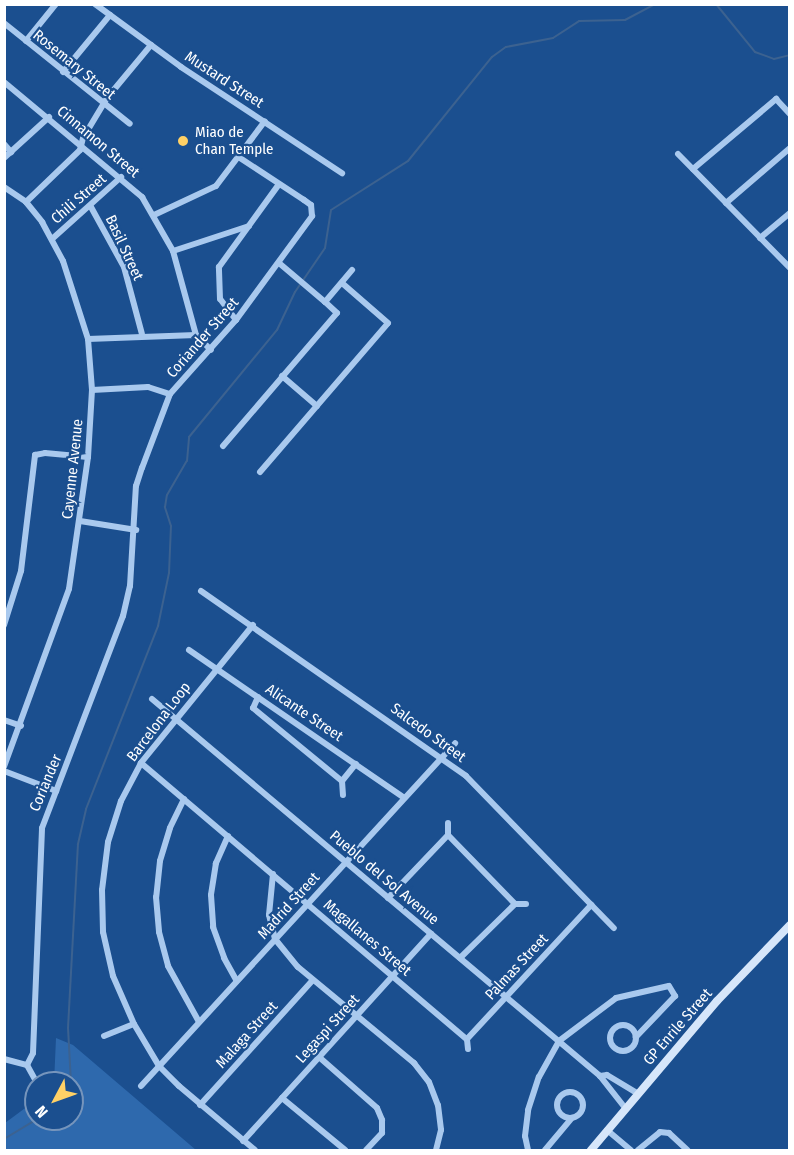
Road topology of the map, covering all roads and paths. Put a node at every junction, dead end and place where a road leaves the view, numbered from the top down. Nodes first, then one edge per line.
1 (56, 4) edge
2 (95, 4) edge
3 (110, 15) junction
4 (4, 23) edge
5 (26, 41) junction
6 (151, 45) junction
7 (63, 72) junction
8 (4, 82) edge
9 (105, 106) junction
10 (789, 114) edge
11 (49, 117) junction
12 (265, 121) junction
13 (130, 124) dead end
14 (4, 144) edge
15 (81, 144) junction
16 (789, 148) edge
17 (11, 152) junction
18 (678, 154) dead end
19 (4, 158) edge
20 (240, 158) junction
21 (693, 169) junction
22 (342, 173) dead end
23 (121, 177) junction
24 (279, 183) junction
25 (4, 187) edge
26 (26, 202) junction
27 (726, 203) junction
28 (91, 207) junction
29 (789, 213) edge
30 (154, 215) junction
31 (249, 226) junction
32 (52, 238) junction
33 (760, 238) junction
34 (172, 251) junction
35 (279, 263) junction
36 (789, 268) edge
37 (352, 270) dead end
38 (342, 283) junction
39 (325, 302) junction
40 (236, 320) junction
41 (142, 334) junction
42 (196, 335) junction
43 (88, 339) junction
44 (212, 350) junction
45 (282, 376) junction
46 (92, 390) junction
47 (170, 394) junction
48 (317, 406) junction
49 (222, 446) dead end
50 (88, 458) junction
51 (260, 472) dead end
52 (80, 521) junction
53 (136, 530) junction
54 (201, 591) dead end
55 (4, 625) edge
56 (253, 625) junction
57 (189, 650) dead end
58 (216, 668) junction
59 (258, 697) junction
60 (152, 699) dead end
61 (174, 718) junction
62 (4, 720) edge
63 (21, 726) junction
64 (455, 742) dead end
65 (442, 757) junction
66 (141, 763) junction
67 (356, 764) junction
68 (4, 769) edge
69 (342, 781) junction
70 (56, 791) junction
71 (343, 795) dead end
72 (404, 798) junction
73 (184, 799) junction
74 (448, 823) dead end
75 (448, 835) junction
76 (228, 837) junction
77 (345, 861) junction
78 (273, 874) junction
79 (388, 898) junction
80 (307, 904) junction
81 (515, 904) junction
82 (526, 904) dead end
83 (591, 905) junction
84 (789, 925) edge
85 (614, 928) dead end
86 (431, 934) junction
87 (275, 939) junction
88 (460, 958) junction
89 (393, 976) junction
90 (237, 981) junction
91 (312, 981) junction
92 (506, 996) junction
93 (356, 1016) junction
94 (199, 1022) junction
95 (134, 1024) junction
96 (104, 1036) dead end
97 (636, 1037) junction
98 (467, 1039) junction
99 (559, 1041) junction
100 (468, 1049) dead end
101 (319, 1057) junction
102 (4, 1059) edge
103 (27, 1065) junction
104 (159, 1066) junction
105 (30, 1071) edge
106 (600, 1076) junction
107 (141, 1086) dead end
108 (639, 1094) junction
109 (282, 1098) junction
110 (200, 1105) junction
111 (626, 1109) junction
112 (571, 1119) junction
113 (606, 1130) junction
114 (243, 1141) junction
115 (255, 1150) edge
116 (345, 1150) edge
117 (366, 1150) edge
118 (436, 1150) edge
119 (528, 1150) edge
120 (545, 1150) edge
121 (591, 1150) edge
122 (631, 1150) edge
123 (638, 1150) edge
124 (687, 1150) edge

1 - 5 street
2 - 3 street, Mustard Street
3 - 6 street, Mustard Street
3 - 7 street
4 - 5 street, Rosemary Street
5 - 7 street, Rosemary Street
6 - 9 street
6 - 12 street, Mustard Street
7 - 9 street, Rosemary Street
8 - 11 street, Cinnamon Street
9 - 13 street, Rosemary Street
9 - 15 street
10 - 21 street
11 - 15 street, Cinnamon Street
11 - 17 street
12 - 20 street
12 - 22 street, Mustard Street
14 - 17 street
15 - 23 street, Cinnamon Street
15 - 26 street
16 - 27 street
17 - 19 street
18 - 21 street
20 - 24 street
20 - 30 street
21 - 27 street
23 - 28 street, Chili Street
23 - 30 street, Cinnamon Street
24 - 31 street
24 - 35 street, Coriander Street
25 - 26 street, Cayenne Avenue
26 - 32 street, Cayenne Avenue
27 - 33 street
28 - 32 street, Chili Street
28 - 41 street, Basil Street
29 - 33 street
30 - 34 street, Cinnamon Street
31 - 34 street
31 - 40 street
32 - 43 street, Cayenne Avenue
33 - 36 street
34 - 42 street, Cinnamon Street
35 - 39 street
35 - 40 street, Coriander Street
37 - 38 street
38 - 39 street
38 - 48 street
39 - 45 street
40 - 44 street, Coriander Street
41 - 42 street
41 - 43 street
42 - 44 street
43 - 46 street, Cayenne Avenue
44 - 47 street, Coriander Street
45 - 48 street
45 - 49 street
46 - 47 street
46 - 50 street, Cayenne Avenue
47 - 53 street, Coriander Street
48 - 51 street
50 - 52 street, Cayenne Avenue
50 - 55 street
52 - 53 street
52 - 63 street, Cayenne Avenue
53 - 70 street, Coriander
54 - 56 street, Salcedo Street
56 - 58 street, Barcelona Loop
56 - 65 street, Salcedo Street
57 - 58 street, Alicante Street
58 - 59 street, Alicante Street
58 - 61 street, Barcelona Loop
59 - 67 street, Alicante Street
59 - 69 street
60 - 61 street, Pueblo del Sol Avenue
61 - 66 street, Barcelona Loop
61 - 77 street, Pueblo del Sol Avenue
62 - 63 street
63 - 68 street, Cayenne Avenue
64 - 65 street, Madrid Street
65 - 72 street, Madrid Street
65 - 83 street, Salcedo Street
66 - 73 street, Magallanes Street
66 - 95 street, Barcelona Loop
67 - 69 street
67 - 72 street, Alicante Street
68 - 70 street
69 - 71 street
70 - 103 street, Coriander
72 - 77 street, Madrid Street
73 - 76 street, Magallanes Street
73 - 94 street
74 - 75 street
75 - 79 street
75 - 81 street
76 - 78 street, Magallanes Street
76 - 90 street
77 - 79 street, Pueblo del Sol Avenue
77 - 80 street, Madrid Street
78 - 80 street, Magallanes Street
78 - 87 street
79 - 86 street, Pueblo del Sol Avenue
80 - 87 street, Madrid Street
80 - 89 street, Magallanes Street
81 - 82 street
81 - 88 street
83 - 85 street, Salcedo Street
83 - 92 street, Palmas Street
84 - 108 street, GP Enrile Street
86 - 88 street, Pueblo del Sol Avenue
86 - 89 street, Legaspi Street
87 - 90 street, Madrid Street
87 - 91 street
88 - 92 street, Pueblo del Sol Avenue
89 - 93 street, Legaspi Street
89 - 98 street, Magallanes Street
90 - 94 street, Madrid Street
91 - 93 street
91 - 110 street, Malaga Street
92 - 98 street, Palmas Street
92 - 99 street, Pueblo del Sol Avenue
93 - 101 street, Legaspi Street
93 - 118 street
94 - 104 street, Madrid Street
95 - 96 street
95 - 104 street, Barcelona Loop
97 - 97 street
97 - 99 street
98 - 100 street
99 - 106 street, Pueblo del Sol Avenue
99 - 119 street
101 - 109 street, Legaspi Street
101 - 117 street
102 - 103 street
103 - 105 street
104 - 107 street, Madrid Street
104 - 110 street, Barcelona Loop
106 - 108 street, Pueblo del Sol Avenue
106 - 111 street, Pueblo del Sol Avenue
108 - 111 street, GP Enrile Street
109 - 114 street, Legaspi Street
109 - 116 street
110 - 114 street, Barcelona Loop
111 - 113 street, GP Enrile Street
112 - 112 street
112 - 120 street
113 - 121 street, GP Enrile Street
113 - 122 street
114 - 115 street, Barcelona Loop
123 - 124 street

